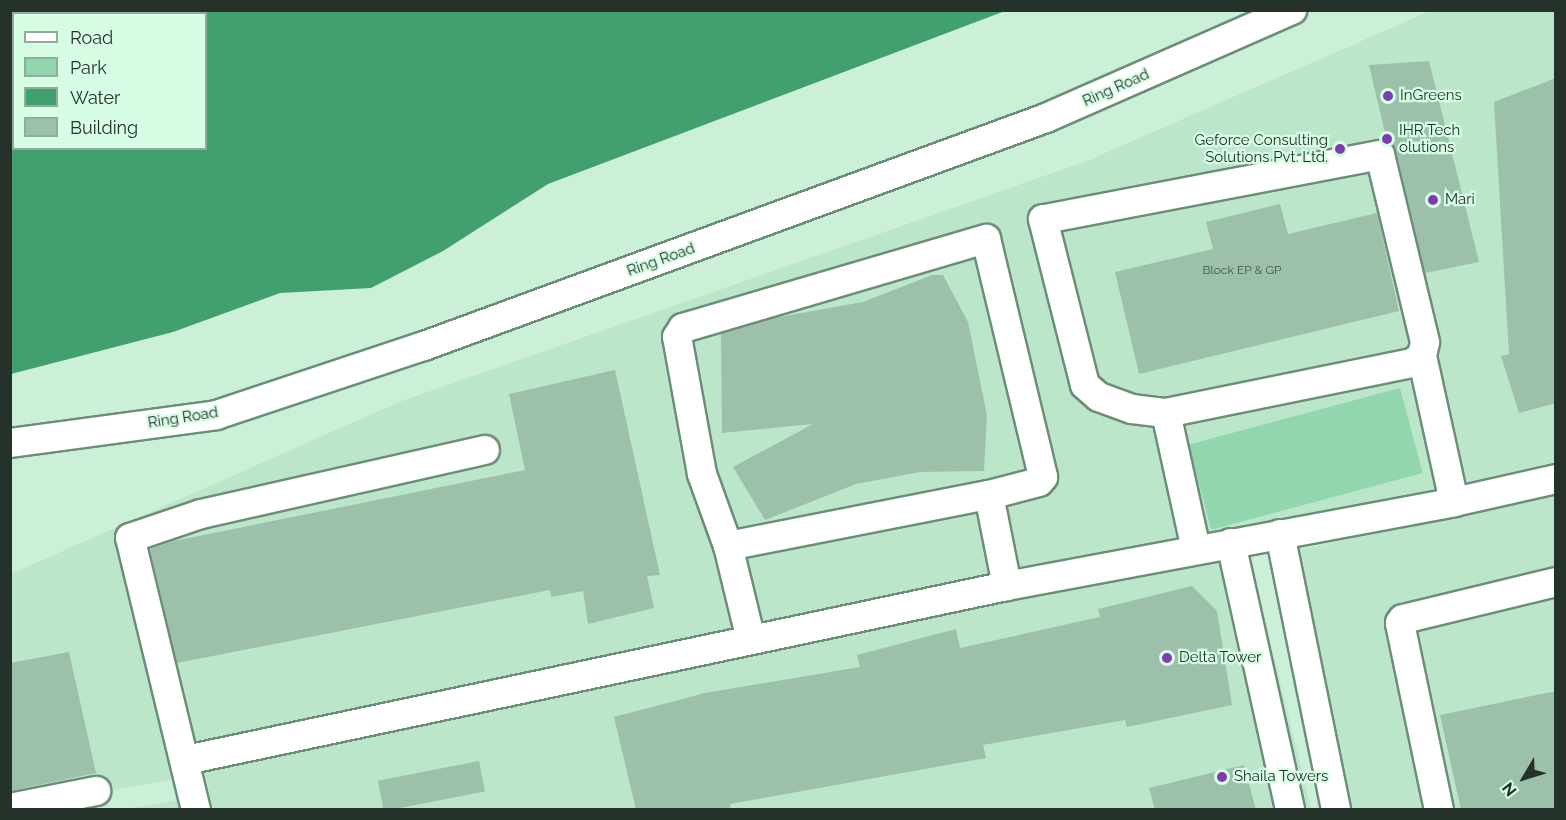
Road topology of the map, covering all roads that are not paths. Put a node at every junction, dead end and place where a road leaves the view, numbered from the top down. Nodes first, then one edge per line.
1 (1292, 10) edge
2 (1422, 356) junction
3 (1166, 413) junction
4 (10, 443) edge
5 (485, 450) dead end
6 (1556, 479) edge
7 (989, 495) junction
8 (1454, 502) junction
9 (1280, 534) junction
10 (1231, 543) junction
11 (728, 546) junction
12 (1196, 549) junction
13 (1556, 582) edge
14 (1006, 586) junction
15 (751, 640) junction
16 (186, 760) junction
17 (96, 791) dead end
18 (10, 808) edge
19 (195, 810) edge
20 (1290, 810) edge
21 (1336, 810) edge
22 (1439, 810) edge

1 - 4 street, Ring Road
2 - 3 street
2 - 3 street
2 - 8 street
3 - 12 street
5 - 16 street
6 - 8 street
7 - 11 street
7 - 11 street
7 - 14 street
8 - 9 street
9 - 10 street
9 - 21 street
10 - 12 street
10 - 20 street
11 - 15 street
12 - 14 street
13 - 22 street
14 - 15 street
15 - 16 street
16 - 19 street
17 - 18 street

